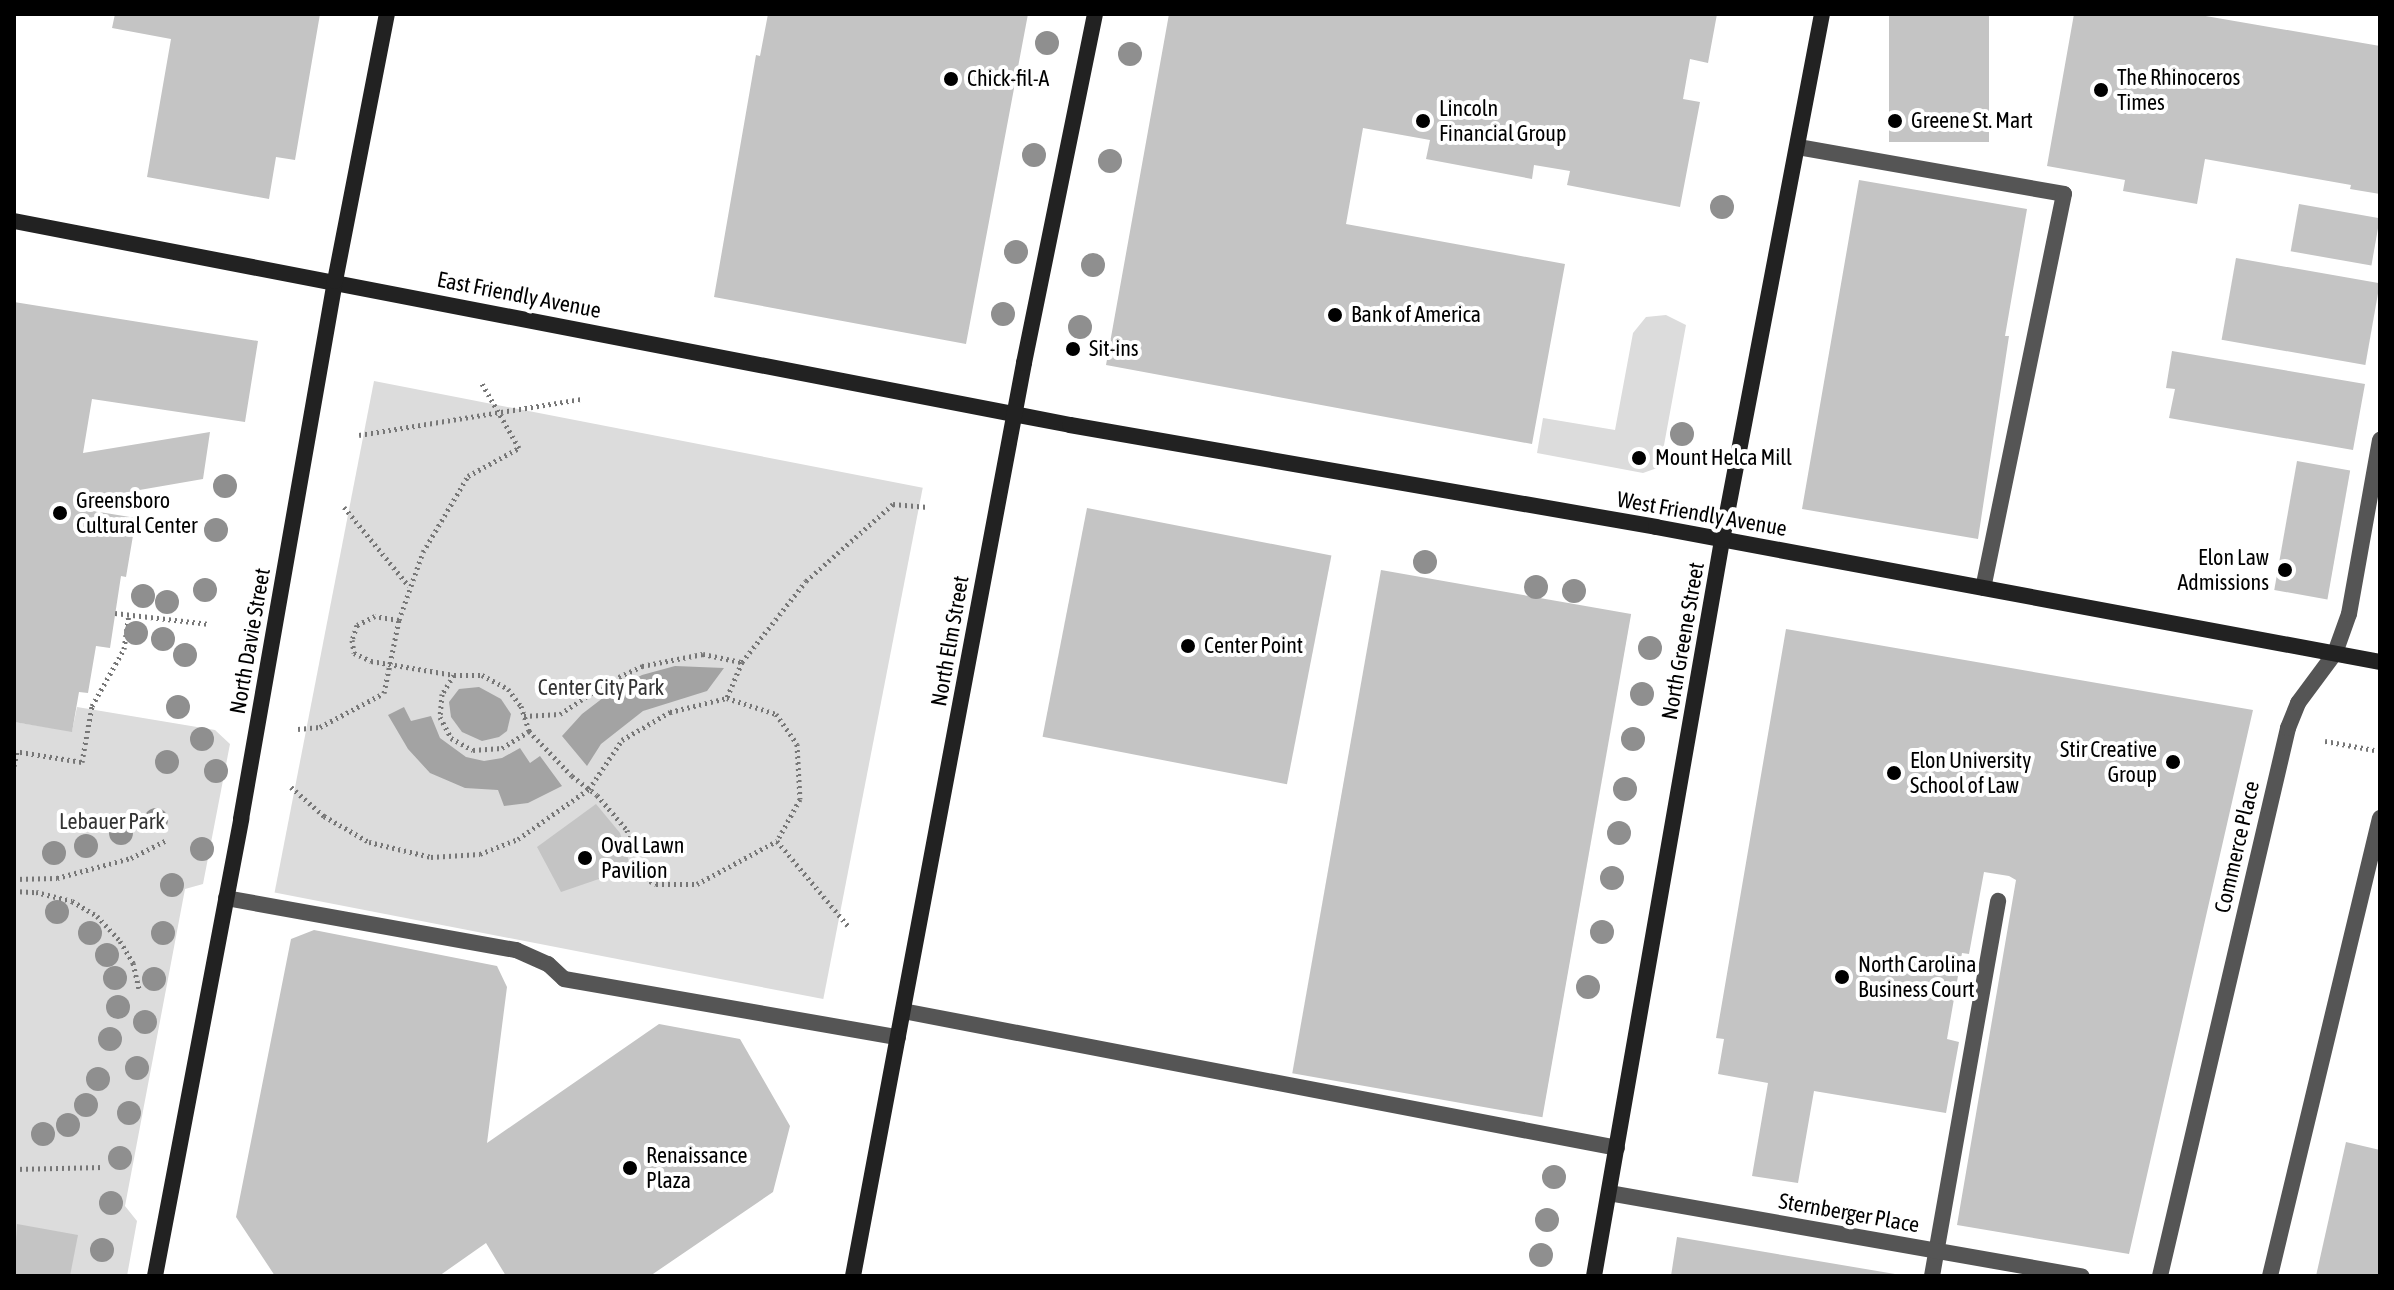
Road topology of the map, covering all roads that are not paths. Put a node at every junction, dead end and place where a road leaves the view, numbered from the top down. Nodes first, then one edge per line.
1 (387, 14) edge
2 (1095, 14) edge
3 (1822, 14) edge
4 (1798, 147) junction
5 (14, 221) edge
6 (335, 281) junction
7 (1015, 415) junction
8 (2380, 440) edge
9 (1722, 540) junction
10 (1983, 588) junction
11 (2335, 653) junction
12 (2380, 662) edge
13 (2380, 818) edge
14 (226, 898) junction
15 (1998, 901) dead end
16 (903, 1011) junction
17 (898, 1037) junction
18 (1617, 1148) junction
19 (1609, 1193) junction
20 (1937, 1251) junction
21 (155, 1276) edge
22 (853, 1276) edge
23 (1594, 1276) edge
24 (1932, 1276) edge
25 (2082, 1276) edge
26 (2160, 1276) edge
27 (2270, 1276) edge

1 - 6 main road, North Davie Street
2 - 7 main road, North Elm Street
3 - 4 main road, North Greene Street
4 - 9 main road, North Greene Street
4 - 10 street
5 - 6 main road, East Friendly Avenue
6 - 7 main road, East Friendly Avenue
6 - 14 main road, North Davie Street
7 - 9 main road, West Friendly Avenue
7 - 16 main road, North Elm Street
8 - 11 street, Commerce Place
9 - 10 main road, West Friendly Avenue
9 - 18 main road, North Greene Street
10 - 11 main road, West Friendly Avenue
11 - 12 main road, West Friendly Avenue
11 - 26 street, Commerce Place
13 - 27 street
14 - 17 street
14 - 21 main road, North Davie Street
15 - 20 street
16 - 17 main road, North Elm Street
16 - 18 street
17 - 22 main road, North Elm Street
18 - 19 main road, North Greene Street
19 - 20 street, Sternberger Place
19 - 23 main road, North Greene Street
20 - 24 street
20 - 25 street, Sternberger Place

